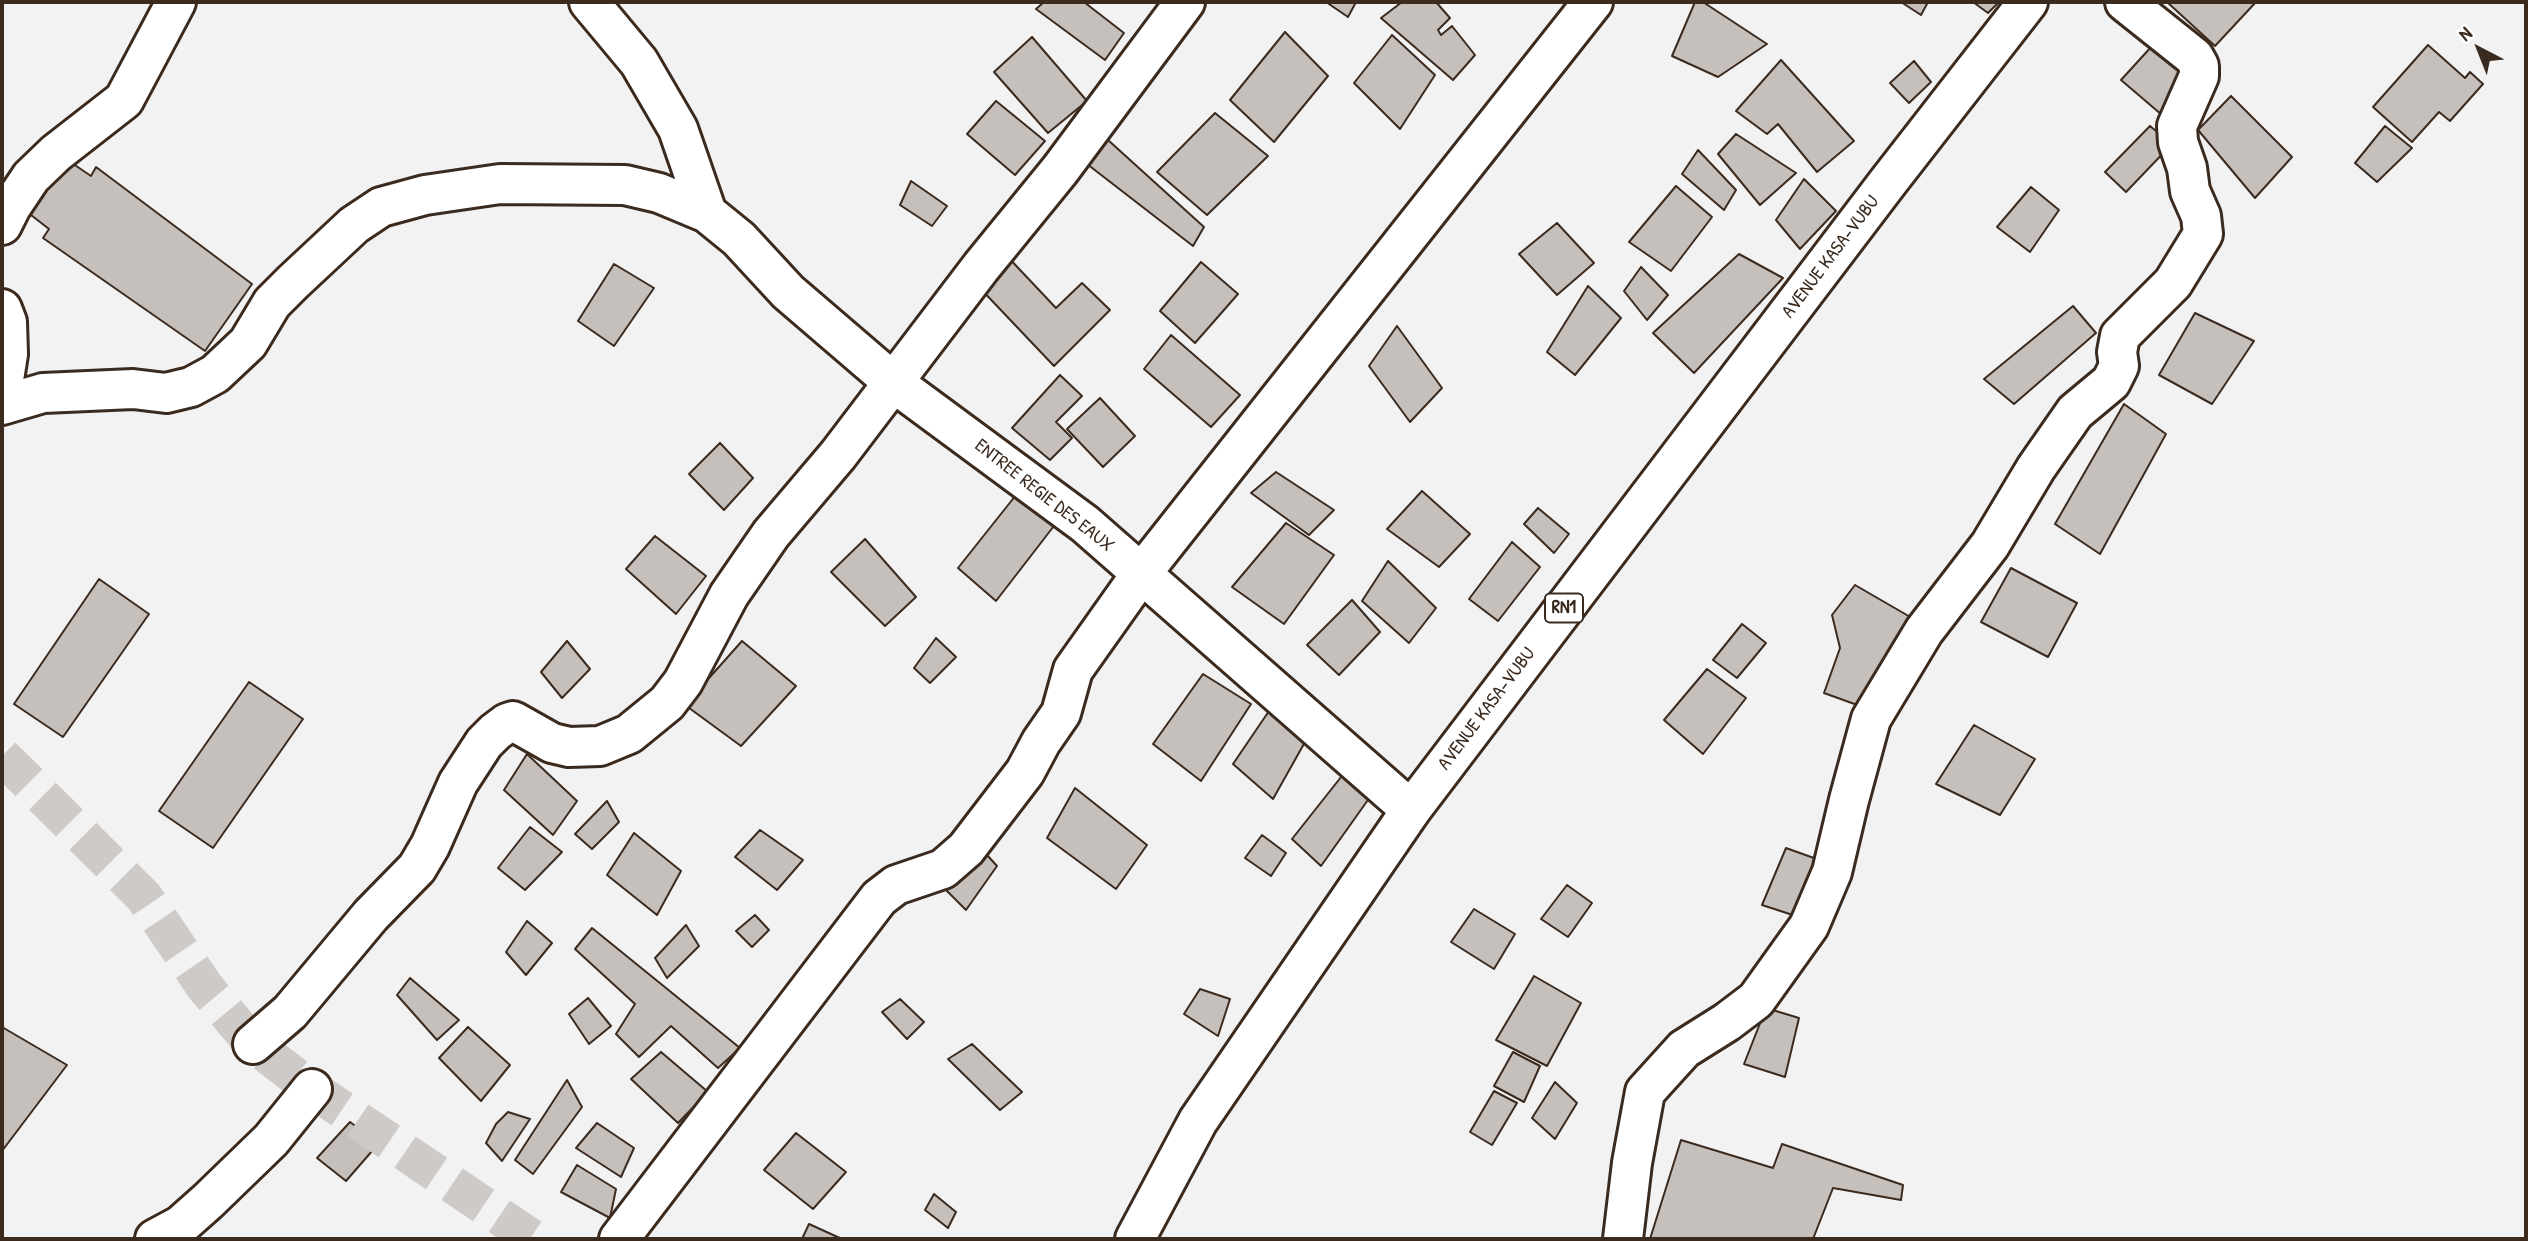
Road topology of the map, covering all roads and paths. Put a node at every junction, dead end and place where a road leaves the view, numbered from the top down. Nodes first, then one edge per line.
1 (176, 2) edge
2 (589, 2) edge
3 (1185, 2) edge
4 (1593, 2) edge
5 (2028, 2) edge
6 (2124, 2) edge
7 (707, 213) junction
8 (2, 225) edge
9 (2, 309) edge
10 (894, 383) junction
11 (2, 392) edge
12 (2, 405) edge
13 (1141, 574) junction
14 (1410, 810) junction
15 (253, 1044) dead end
16 (312, 1089) dead end
17 (155, 1239) edge
18 (619, 1239) edge
19 (1135, 1239) edge
20 (1623, 1239) edge

1 - 8 main road
2 - 7 main road
3 - 10 main road
4 - 13 main road
5 - 14 main road, AVENUE KASA-VUBU / RN1
6 - 20 main road
7 - 10 main road, ENTREE REGIE DES EAUX
7 - 12 main road
9 - 11 main road
10 - 13 main road, ENTREE REGIE DES EAUX
10 - 15 main road
13 - 14 main road, ENTREE REGIE DES EAUX
13 - 18 main road
14 - 19 main road, AVENUE KASA-VUBU / RN1
16 - 17 main road

